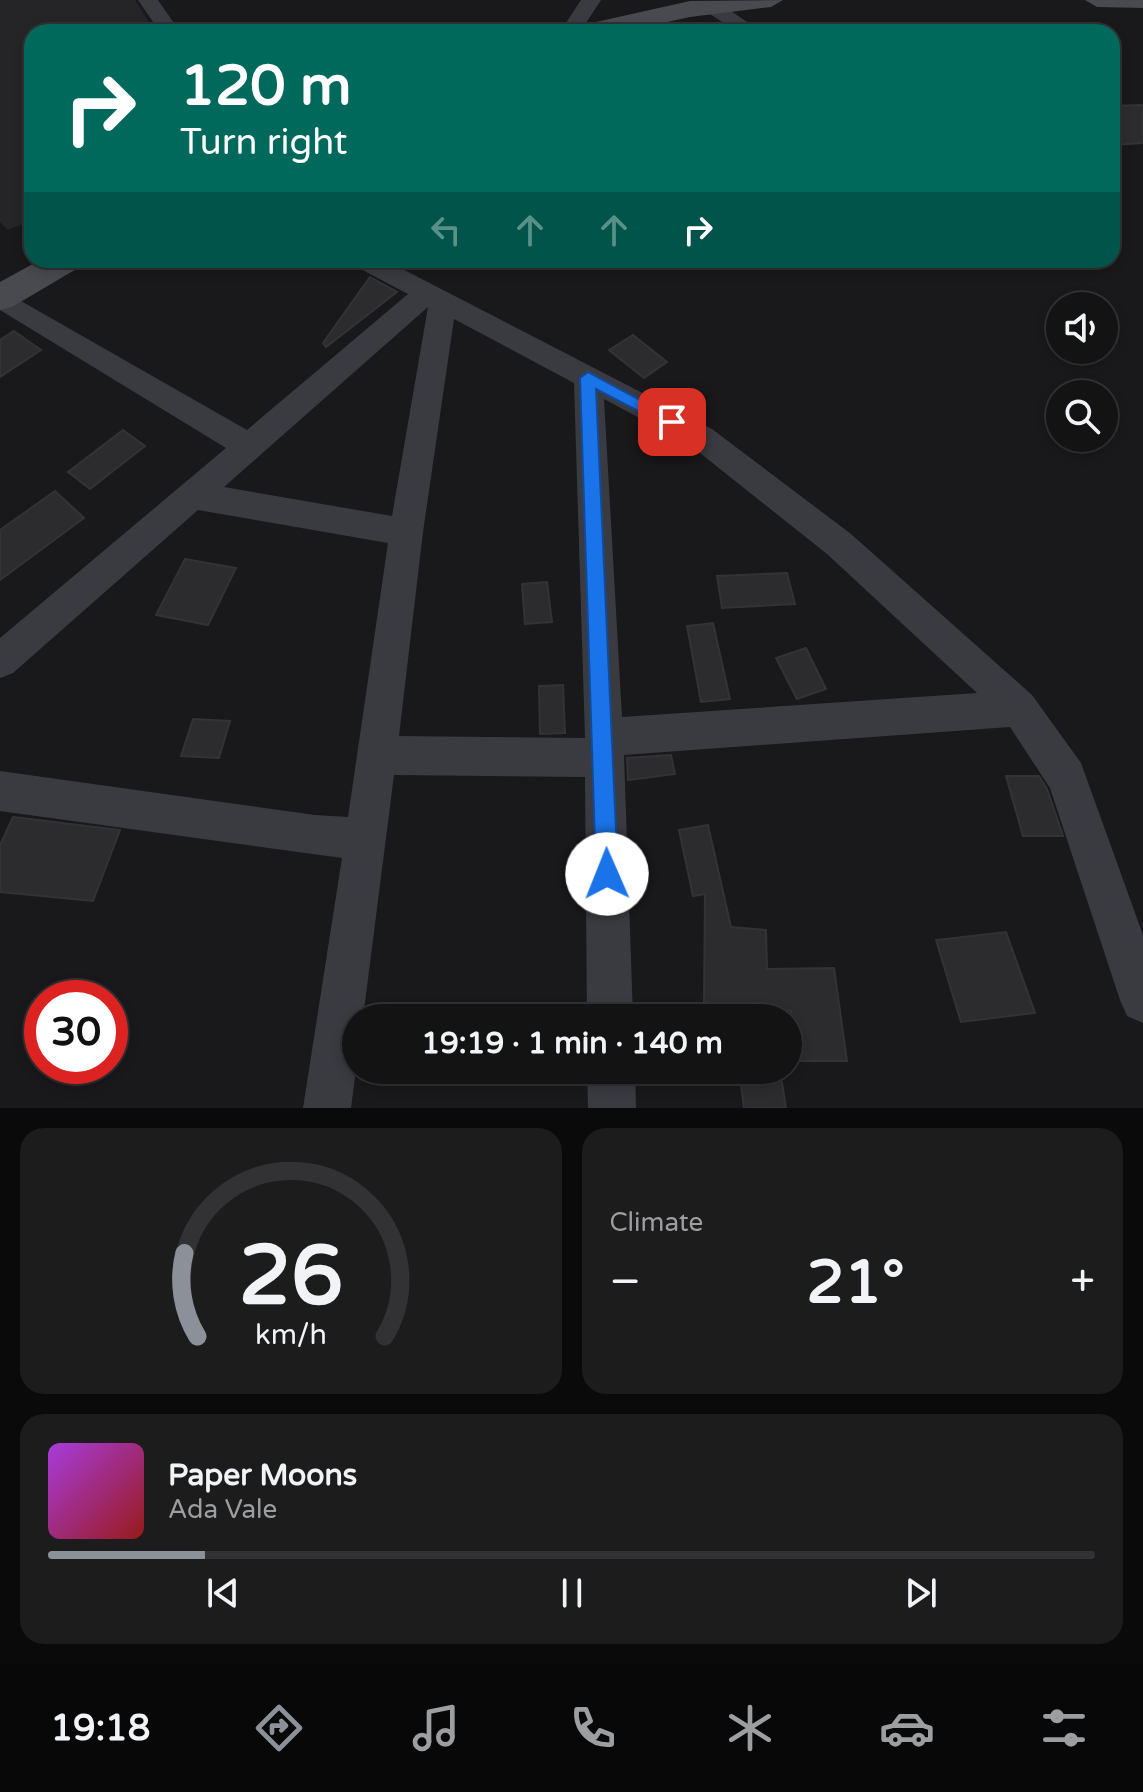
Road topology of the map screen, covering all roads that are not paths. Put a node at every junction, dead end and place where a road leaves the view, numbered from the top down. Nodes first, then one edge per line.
1 (148, 0) edge
2 (591, 0) edge
3 (771, 0) edge
4 (1097, 0) edge
5 (1143, 1) edge
6 (712, 7) junction
7 (164, 24) edge
8 (575, 24) edge
9 (627, 24) edge
10 (739, 24) edge
11 (52, 268) edge
12 (380, 268) edge
13 (436, 296) junction
14 (0, 298) edge
15 (588, 378) junction
16 (248, 446) junction
17 (191, 495) junction
18 (406, 532) junction
19 (0, 661) edge
20 (1019, 708) junction
21 (605, 747) junction
22 (377, 755) junction
23 (0, 791) edge
24 (366, 838) junction
25 (1143, 1000) edge
26 (610, 1004) edge
27 (611, 1084) edge
28 (327, 1108) edge
29 (612, 1108) edge

1 - 7 street
2 - 8 street
3 - 6 main road
4 - 5 main road
6 - 9 main road
6 - 10 street
11 - 14 main road
12 - 13 street
13 - 15 street
13 - 16 street
13 - 18 street
14 - 16 street
15 - 20 street
15 - 21 street
16 - 17 street
17 - 18 street
17 - 19 street
18 - 22 street
20 - 21 street
20 - 25 street
21 - 22 street
21 - 26 street
22 - 24 street
23 - 24 street
24 - 28 street
27 - 29 street

